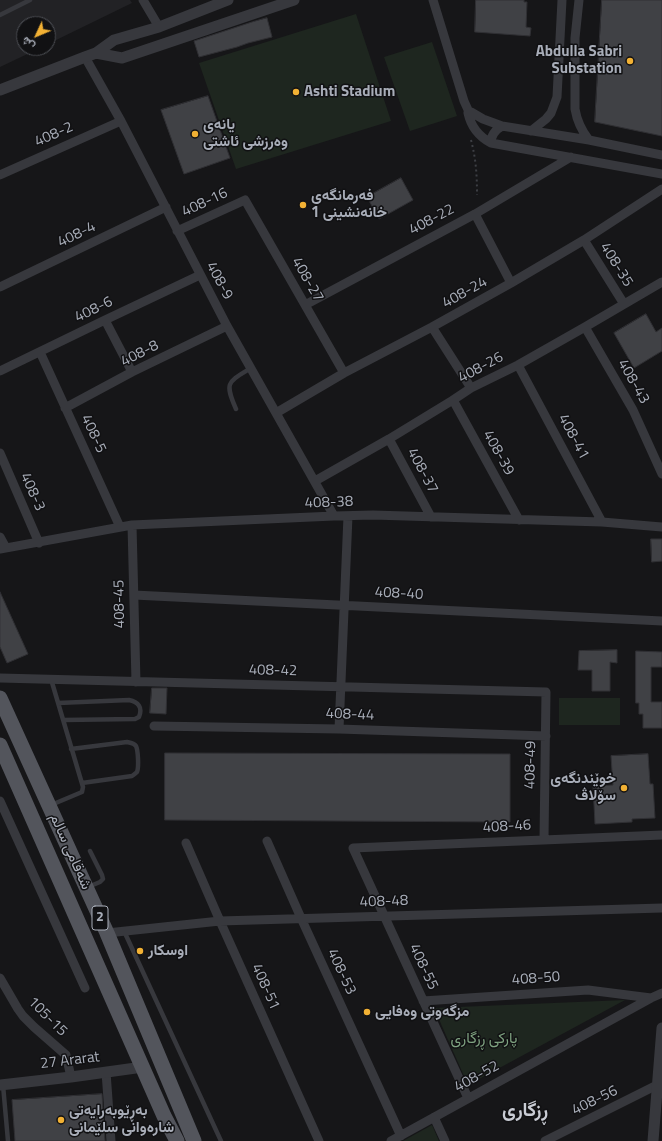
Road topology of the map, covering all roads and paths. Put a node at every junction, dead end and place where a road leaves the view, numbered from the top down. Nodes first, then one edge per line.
1 (30, 0) edge
2 (143, 0) edge
3 (228, 0) edge
4 (294, 0) edge
5 (433, 0) edge
6 (562, 3) edge
7 (579, 4) edge
8 (0, 15) edge
9 (159, 27) junction
10 (96, 53) junction
11 (85, 56) junction
12 (0, 90) edge
13 (469, 112) junction
14 (120, 121) junction
15 (502, 126) junction
16 (531, 131) junction
17 (471, 140) dead end
18 (589, 140) junction
19 (491, 143) junction
20 (662, 155) edge
21 (571, 157) junction
22 (662, 174) edge
23 (0, 175) edge
24 (662, 189) edge
25 (477, 195) dead end
26 (245, 200) joint
27 (166, 207) junction
28 (475, 214) junction
29 (177, 231) junction
30 (584, 240) junction
31 (200, 275) junction
32 (662, 282) edge
33 (511, 283) junction
34 (0, 287) edge
35 (305, 304) junction
36 (624, 304) junction
37 (105, 320) junction
38 (227, 326) junction
39 (432, 327) junction
40 (585, 328) junction
41 (40, 352) junction
42 (518, 365) junction
43 (251, 368) junction
44 (0, 371) edge
45 (132, 372) junction
46 (344, 373) junction
47 (471, 388) junction
48 (453, 400) junction
49 (65, 408) junction
50 (236, 409) dead end
51 (276, 413) junction
52 (389, 439) junction
53 (0, 453) edge
54 (662, 474) edge
55 (315, 481) junction
56 (334, 516) junction
57 (348, 516) junction
58 (431, 517) junction
59 (519, 520) junction
60 (602, 522) junction
61 (132, 525) junction
62 (662, 526) edge
63 (120, 527) junction
64 (0, 537) edge
65 (39, 543) junction
66 (3, 549) edge
67 (134, 595) junction
68 (344, 605) junction
69 (662, 621) edge
70 (0, 678) edge
71 (51, 680) junction
72 (136, 682) junction
73 (342, 687) junction
74 (546, 692) joint
75 (0, 698) edge
76 (58, 703) junction
77 (63, 720) junction
78 (154, 726) dead end
79 (339, 728) junction
80 (546, 736) junction
81 (0, 745) edge
82 (72, 749) junction
83 (82, 783) junction
84 (0, 801) edge
85 (50, 806) junction
86 (662, 835) edge
87 (544, 839) junction
88 (267, 842) dead end
89 (186, 843) dead end
90 (353, 848) joint
91 (90, 851) dead end
92 (86, 888) junction
93 (662, 908) edge
94 (384, 916) junction
95 (301, 918) junction
96 (220, 921) junction
97 (124, 931) junction
98 (107, 933) junction
99 (0, 978) edge
100 (85, 988) dead end
101 (662, 994) edge
102 (651, 998) junction
103 (423, 1001) junction
104 (662, 1028) edge
105 (143, 1067) junction
106 (106, 1072) junction
107 (71, 1077) junction
108 (2, 1084) edge
109 (657, 1085) junction
110 (468, 1098) junction
111 (434, 1117) junction
112 (401, 1136) junction
113 (8, 1141) edge
114 (112, 1141) edge
115 (177, 1141) edge
116 (194, 1141) edge
117 (221, 1141) edge
118 (319, 1141) edge
119 (391, 1141) edge
120 (445, 1141) edge
121 (546, 1141) edge
122 (653, 1141) edge

1 - 8 lane
2 - 9 street
3 - 9 street
4 - 10 street
5 - 13 street
6 - 7 street
6 - 16 street
7 - 18 street
9 - 10 street
10 - 11 street
11 - 12 street
11 - 14 street, 408-9
13 - 15 street
13 - 19 street
14 - 23 street, 408-2
14 - 27 street, 408-9
15 - 16 street
15 - 19 street
16 - 18 street
17 - 25 path
18 - 20 street
19 - 21 street
21 - 22 street
21 - 28 street, 408-22
24 - 30 street, 408-24
26 - 29 street, 408-16
26 - 35 street, 408-27
27 - 29 street, 408-9
27 - 34 street, 408-4
28 - 33 street
28 - 35 street, 408-22
29 - 31 street, 408-9
30 - 33 street, 408-24
30 - 36 street, 408-35
31 - 37 street, 408-6
31 - 38 street, 408-9
32 - 36 street, 408-26
33 - 39 street, 408-24
35 - 46 street, 408-27
36 - 40 street, 408-26
37 - 41 street, 408-6
37 - 45 street
38 - 43 street, 408-9
38 - 45 street, 408-8
39 - 46 street, 408-24
39 - 47 street
40 - 42 street, 408-26
40 - 54 street, 408-43
41 - 44 street, 408-6
41 - 49 street, 408-5
42 - 47 street, 408-26
42 - 60 street, 408-41
43 - 50 lane
43 - 51 street, 408-9
45 - 49 street, 408-8
46 - 51 street, 408-24
47 - 48 street, 408-26
48 - 52 street, 408-26
48 - 59 street, 408-39
49 - 63 street, 408-5
51 - 55 street, 408-9
52 - 55 street, 408-26
52 - 58 street, 408-37
53 - 65 street, 408-3
55 - 56 street, 408-9
56 - 57 street, 408-38
56 - 61 street, 408-38
57 - 58 street, 408-38
57 - 68 street
58 - 59 street, 408-38
59 - 60 street, 408-38
60 - 62 street, 408-38
61 - 63 street, 408-38
61 - 67 street, 408-45
63 - 65 street, 408-38
64 - 66 street
65 - 66 street, 408-38
67 - 68 street, 408-40
67 - 72 street, 408-45
68 - 69 street, 408-40
68 - 73 street
70 - 71 street, 408-42
71 - 72 street, 408-42
71 - 76 lane
72 - 73 street, 408-42
73 - 74 street, 408-42
73 - 79 street
74 - 80 street, 408-49
75 - 85 main road, شەقامی سالم / 2
76 - 77 lane
76 - 77 lane
77 - 82 lane
78 - 79 street, 408-44
79 - 80 street, 408-44
80 - 87 street, 408-49
81 - 105 main road, شەقامی سالم / 2
82 - 83 lane
82 - 83 lane
83 - 85 lane
84 - 100 street
85 - 92 main road, شەقامی سالم / 2
86 - 87 street, 408-46
87 - 90 street, 408-46
88 - 95 street, 408-53
89 - 96 street, 408-51
90 - 94 street, 408-55
91 - 92 lane
92 - 98 main road, شەقامی سالم / 2
93 - 94 street, 408-48
94 - 95 street, 408-48
94 - 103 street, 408-55
95 - 96 street, 408-48
95 - 112 street, 408-53
96 - 97 street, 408-48
96 - 118 street, 408-51
97 - 98 street, 408-48
97 - 117 lane
98 - 116 main road, شەقامی سالم / 2
99 - 107 street, 105-15
101 - 102 street, 408-52
102 - 103 street, 408-50
102 - 110 street, 408-52
103 - 110 street, 408-55
104 - 109 street
105 - 106 street, 27 Ararat
105 - 115 main road, شەقامی سالم / 2
106 - 107 street, 27 Ararat
106 - 114 street
107 - 108 street, 27 Ararat
108 - 113 lane
109 - 121 street, 408-56
109 - 122 street
110 - 111 street, 408-52
111 - 112 street, 408-52
111 - 120 street
112 - 119 street, 408-52

